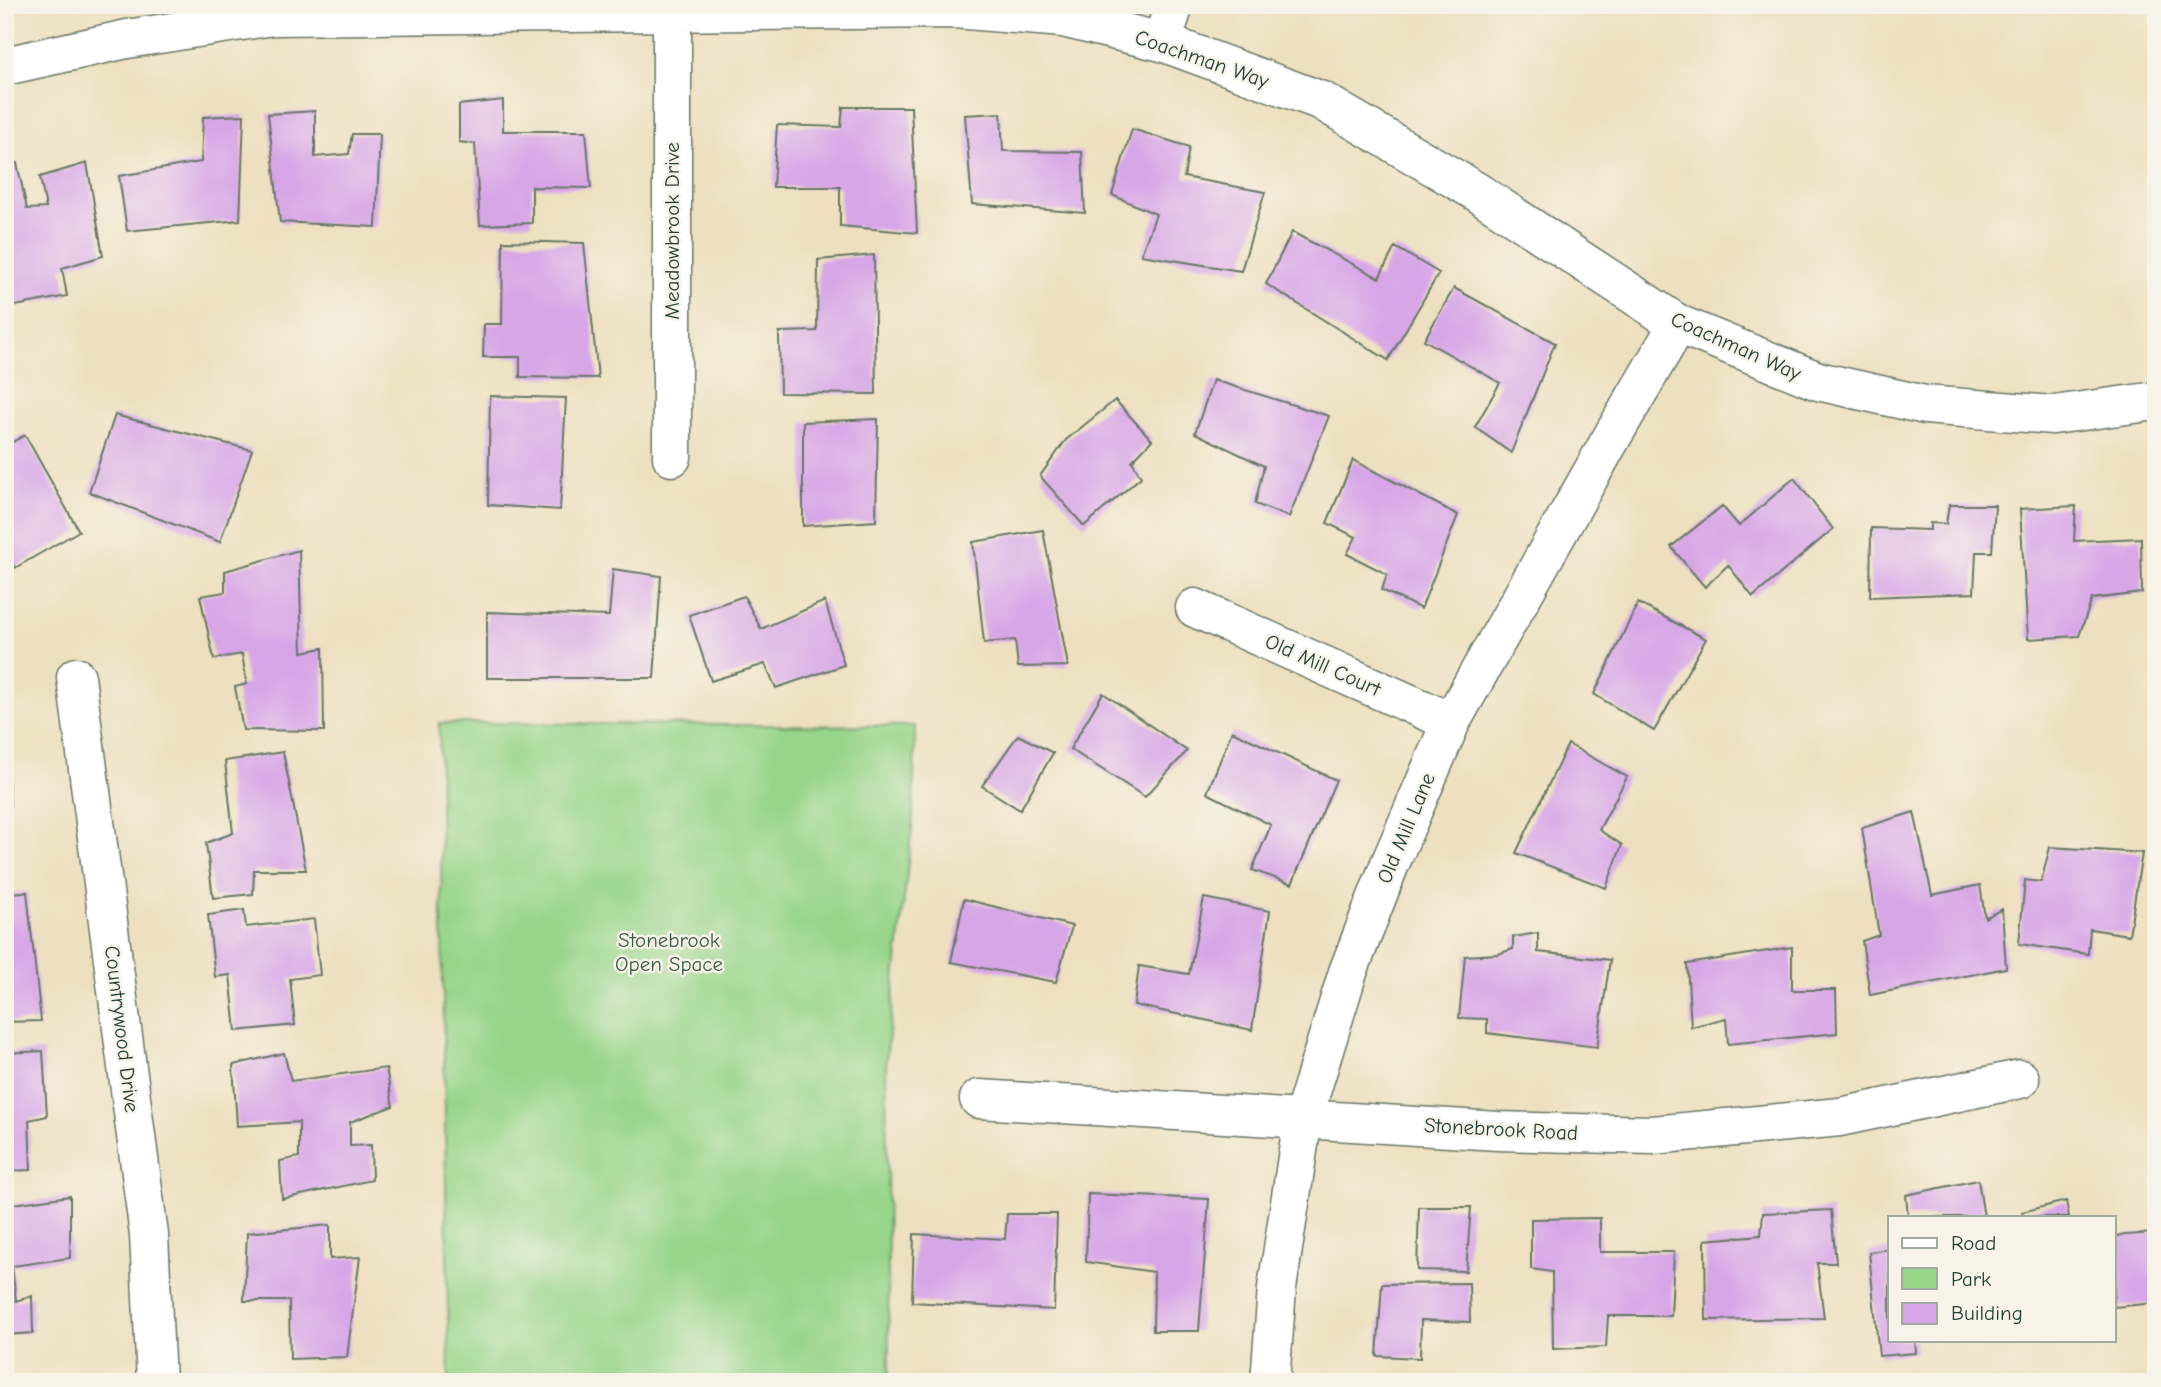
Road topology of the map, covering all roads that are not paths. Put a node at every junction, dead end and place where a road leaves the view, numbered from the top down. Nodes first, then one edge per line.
1 (1174, 5) edge
2 (672, 8) edge
3 (1162, 42) junction
4 (5, 66) edge
5 (1678, 324) junction
6 (2156, 401) edge
7 (672, 457) dead end
8 (1195, 608) dead end
9 (76, 677) dead end
10 (1451, 722) junction
11 (2020, 1079) dead end
12 (979, 1099) dead end
13 (1303, 1118) junction
14 (156, 1382) edge
15 (1270, 1382) edge

1 - 3 street
2 - 3 street, Coachman Way
2 - 4 street, Coachman Way
2 - 7 street, Meadowbrook Drive
3 - 5 street, Coachman Way
5 - 6 street, Coachman Way
5 - 10 street, Old Mill Lane
8 - 10 street, Old Mill Court
9 - 14 street, Countrywood Drive
10 - 13 street, Old Mill Lane
11 - 13 street, Stonebrook Road
12 - 13 street, Stonebrook Road
13 - 15 street, Old Mill Lane

